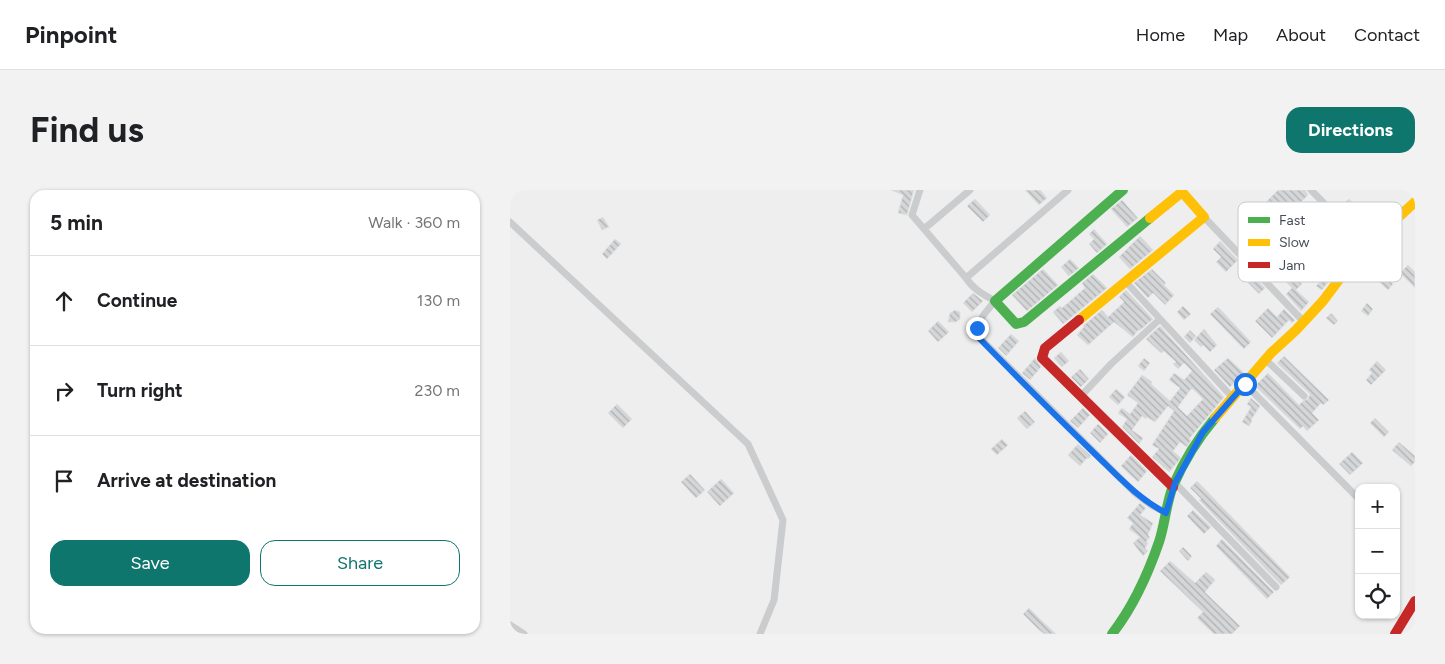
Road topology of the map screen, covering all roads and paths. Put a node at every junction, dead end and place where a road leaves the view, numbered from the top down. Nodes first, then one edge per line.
1 (920, 190) edge
2 (970, 190) edge
3 (1068, 190) edge
4 (1123, 190) edge
5 (1311, 190) edge
6 (1183, 191) edge
7 (1323, 202) edge
8 (1415, 202) edge
9 (1402, 214) edge
10 (1204, 217) junction
11 (510, 222) edge
12 (924, 229) junction
13 (1238, 253) edge
14 (966, 278) junction
15 (1126, 282) junction
16 (1266, 282) edge
17 (1337, 282) edge
18 (994, 301) junction
19 (1160, 319) junction
20 (1304, 322) junction
21 (1266, 360) junction
22 (1245, 384) junction
23 (1081, 396) junction
24 (1304, 396) dead end
25 (1233, 398) junction
26 (1174, 485) junction
27 (1355, 495) edge
28 (1166, 513) junction
29 (1276, 587) dead end
30 (1415, 601) edge
31 (510, 625) edge
32 (524, 634) edge
33 (760, 634) edge
34 (1112, 634) edge
35 (1395, 634) edge

1 - 12 street
2 - 12 street
3 - 14 street
4 - 18 street
5 - 7 street
6 - 10 street
6 - 18 street
8 - 9 street
10 - 13 street
10 - 15 street
11 - 33 street
12 - 14 street
14 - 18 street
15 - 19 street
15 - 23 street
16 - 20 street
17 - 20 street
18 - 28 street
19 - 23 street
19 - 25 street
20 - 21 street
21 - 22 street
21 - 24 street
22 - 25 street
22 - 27 street
23 - 26 street
25 - 26 street
26 - 28 street
26 - 29 street
28 - 34 street
30 - 35 street
31 - 32 street

